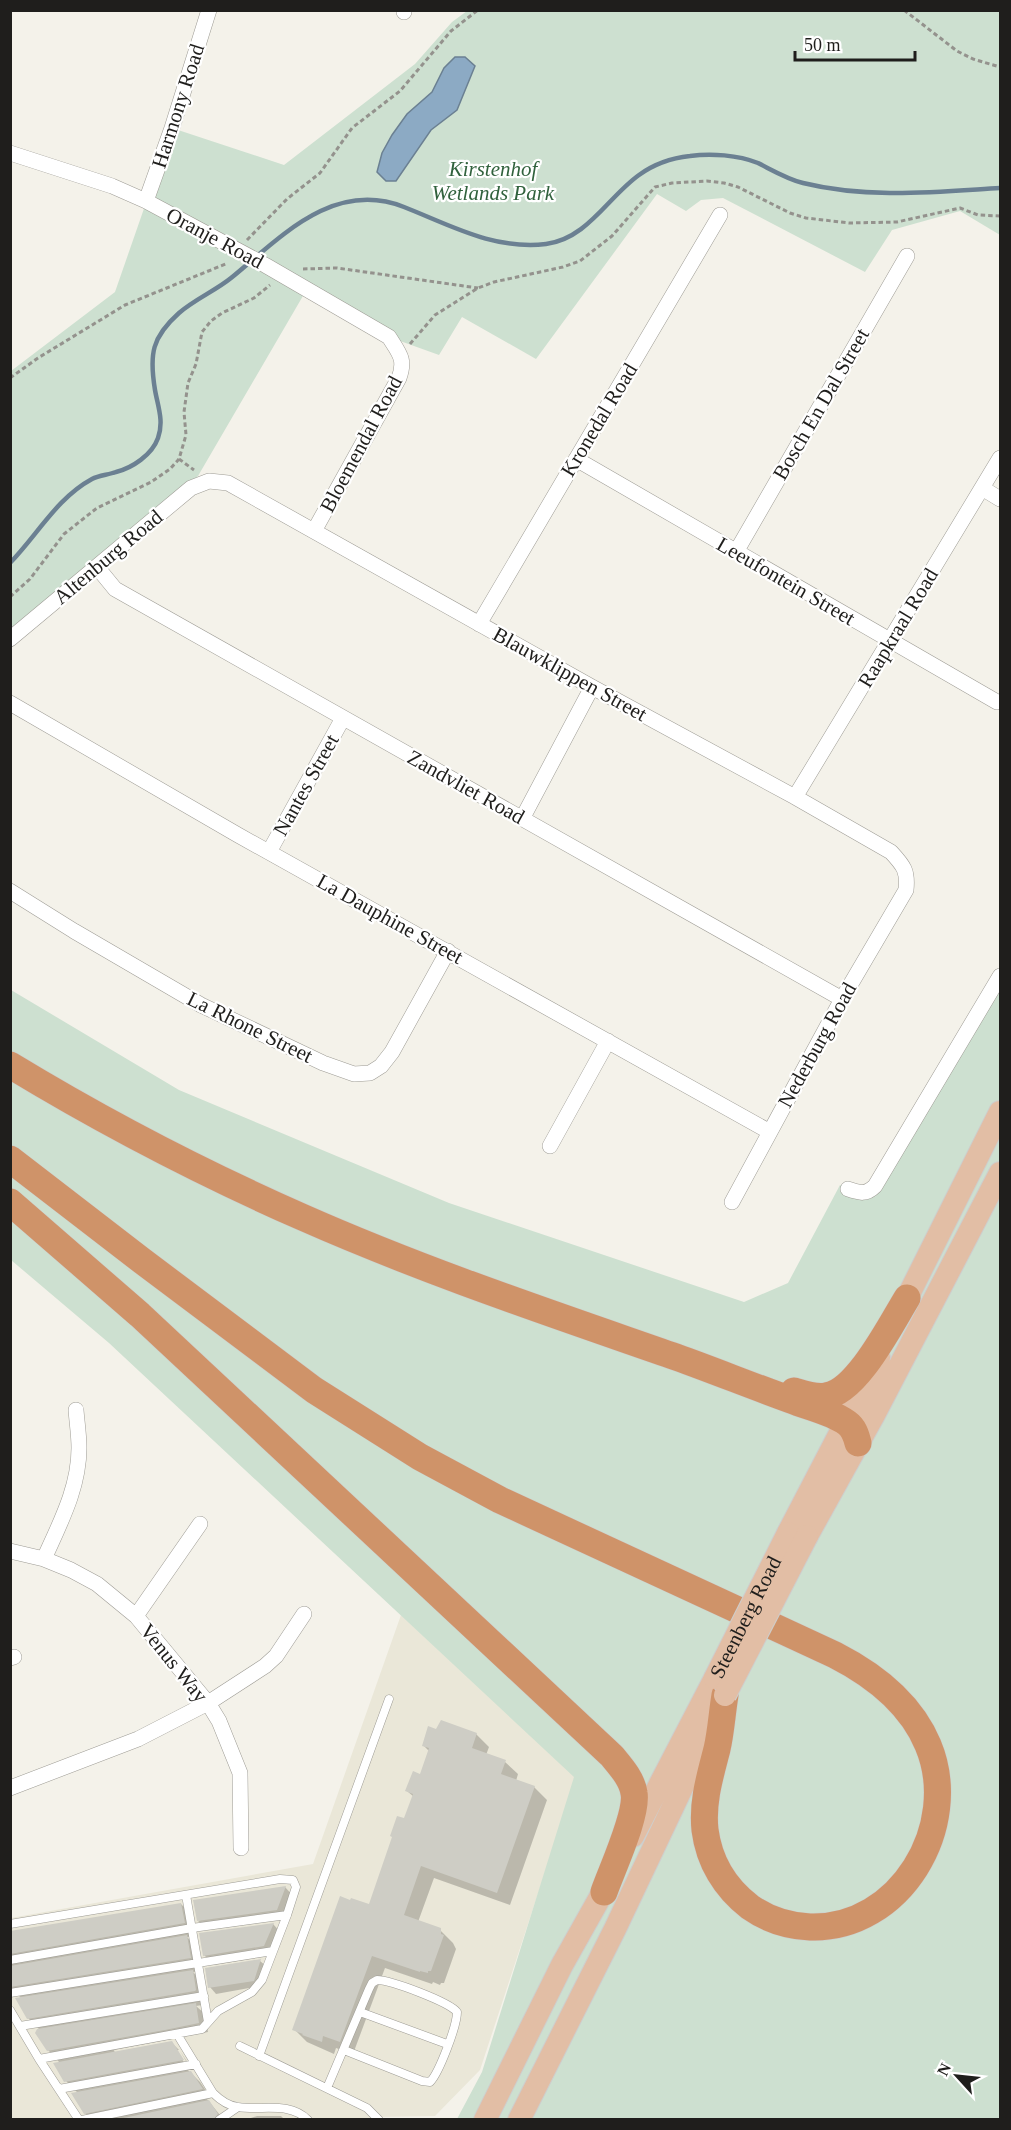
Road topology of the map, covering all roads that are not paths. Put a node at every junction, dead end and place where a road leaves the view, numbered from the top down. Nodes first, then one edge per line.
1 (209, 10) edge
2 (10, 153) edge
3 (146, 201) junction
4 (720, 216) dead end
5 (907, 256) dead end
6 (401, 356) joint
7 (1000, 458) edge
8 (576, 459) junction
9 (209, 481) joint
10 (982, 488) junction
11 (1000, 499) edge
12 (314, 531) junction
13 (735, 552) junction
14 (97, 567) junction
15 (479, 624) junction
16 (10, 639) edge
17 (890, 641) junction
18 (592, 687) junction
19 (997, 702) dead end
20 (10, 703) edge
21 (344, 718) junction
22 (795, 797) junction
23 (522, 819) junction
24 (269, 852) junction
25 (906, 890) joint
26 (10, 891) edge
27 (448, 951) junction
28 (1000, 976) edge
29 (842, 999) junction
30 (608, 1041) junction
31 (10, 1065) edge
32 (1000, 1112) edge
33 (770, 1132) junction
34 (550, 1146) dead end
35 (10, 1159) edge
36 (1000, 1173) edge
37 (848, 1189) dead end
38 (10, 1202) edge
39 (732, 1202) dead end
40 (906, 1298) junction
41 (734, 1377) junction
42 (76, 1410) dead end
43 (852, 1433) junction
44 (200, 1524) dead end
45 (10, 1551) edge
46 (44, 1559) junction
47 (304, 1614) dead end
48 (136, 1616) junction
49 (720, 1687) junction
50 (389, 1698) dead end
51 (208, 1703) junction
52 (10, 1788) edge
53 (241, 1848) dead end
54 (604, 1892) junction
55 (186, 1895) junction
56 (287, 1915) junction
57 (10, 1924) edge
58 (192, 1928) junction
59 (273, 1951) junction
60 (10, 1960) edge
61 (198, 1962) junction
62 (10, 1994) edge
63 (204, 1996) junction
64 (10, 2010) edge
65 (360, 2012) junction
66 (208, 2022) junction
67 (20, 2026) junction
68 (177, 2034) junction
69 (447, 2044) junction
70 (240, 2046) dead end
71 (344, 2050) junction
72 (259, 2056) junction
73 (39, 2059) junction
74 (196, 2064) junction
75 (327, 2088) junction
76 (59, 2089) junction
77 (213, 2093) junction
78 (238, 2108) junction
79 (81, 2120) edge
80 (219, 2120) edge
81 (308, 2120) edge
82 (379, 2120) edge
83 (485, 2120) edge
84 (519, 2120) edge

1 - 3 street, Harmony Road
2 - 3 street, Oranje Road
3 - 6 street, Oranje Road
4 - 8 street, Kronedal Road
5 - 13 street, Bosch En Dal Street
6 - 12 street, Bloemendal Road
7 - 10 street, Raapkraal Road
8 - 13 street, Leeufontein Street
8 - 15 street, Kronedal Road
9 - 12 street, Blauwklippen Street
9 - 14 street, Altenburg Road
10 - 11 street
10 - 17 street, Raapkraal Road
12 - 15 street, Blauwklippen Street
13 - 17 street, Leeufontein Street
14 - 16 street, Altenburg Road
14 - 21 street, Zandvliet Road
15 - 18 street, Blauwklippen Street
17 - 19 street, Leeufontein Street
17 - 22 street, Raapkraal Road
18 - 22 street, Blauwklippen Street
18 - 23 street
20 - 24 street, La Dauphine Street
21 - 23 street, Zandvliet Road
21 - 24 street, Nantes Street
22 - 25 street, Blauwklippen Street
23 - 29 street, Zandvliet Road
24 - 27 street, La Dauphine Street
25 - 29 street, Nederburg Road
26 - 27 street, La Rhone Street
27 - 30 street, La Dauphine Street
28 - 37 street
29 - 33 street, Nederburg Road
30 - 33 street, La Dauphine Street
30 - 34 street
31 - 41 highway
32 - 40 main road, Steenberg Road
33 - 39 street, Nederburg Road
35 - 49 highway
36 - 43 main road, Steenberg Road
38 - 54 highway
40 - 41 highway
40 - 43 main road, Steenberg Road
41 - 43 highway
42 - 46 street
43 - 49 main road, Steenberg Road, bridge
44 - 48 street
45 - 46 street, Venus Way
46 - 48 street, Venus Way
47 - 51 street
48 - 51 street, Venus Way
49 - 54 main road, Steenberg Road
49 - 84 main road, Steenberg Road
50 - 72 lane
51 - 52 street
51 - 53 street, Venus Way
54 - 83 main road, Steenberg Road
55 - 56 lane
55 - 57 lane
55 - 58 lane
56 - 58 lane
56 - 59 lane
58 - 60 lane
58 - 61 lane
59 - 61 lane
59 - 66 lane
61 - 62 lane
61 - 63 lane
63 - 66 lane
63 - 67 lane
64 - 67 lane
65 - 69 lane
65 - 69 lane
65 - 71 lane
66 - 68 lane
67 - 73 lane
68 - 73 lane
68 - 74 lane
69 - 71 lane
70 - 72 lane
71 - 75 lane
72 - 75 lane
73 - 76 lane
74 - 76 lane
74 - 77 lane
75 - 82 lane
76 - 79 lane
77 - 78 lane
77 - 79 lane
78 - 80 lane
78 - 81 lane

